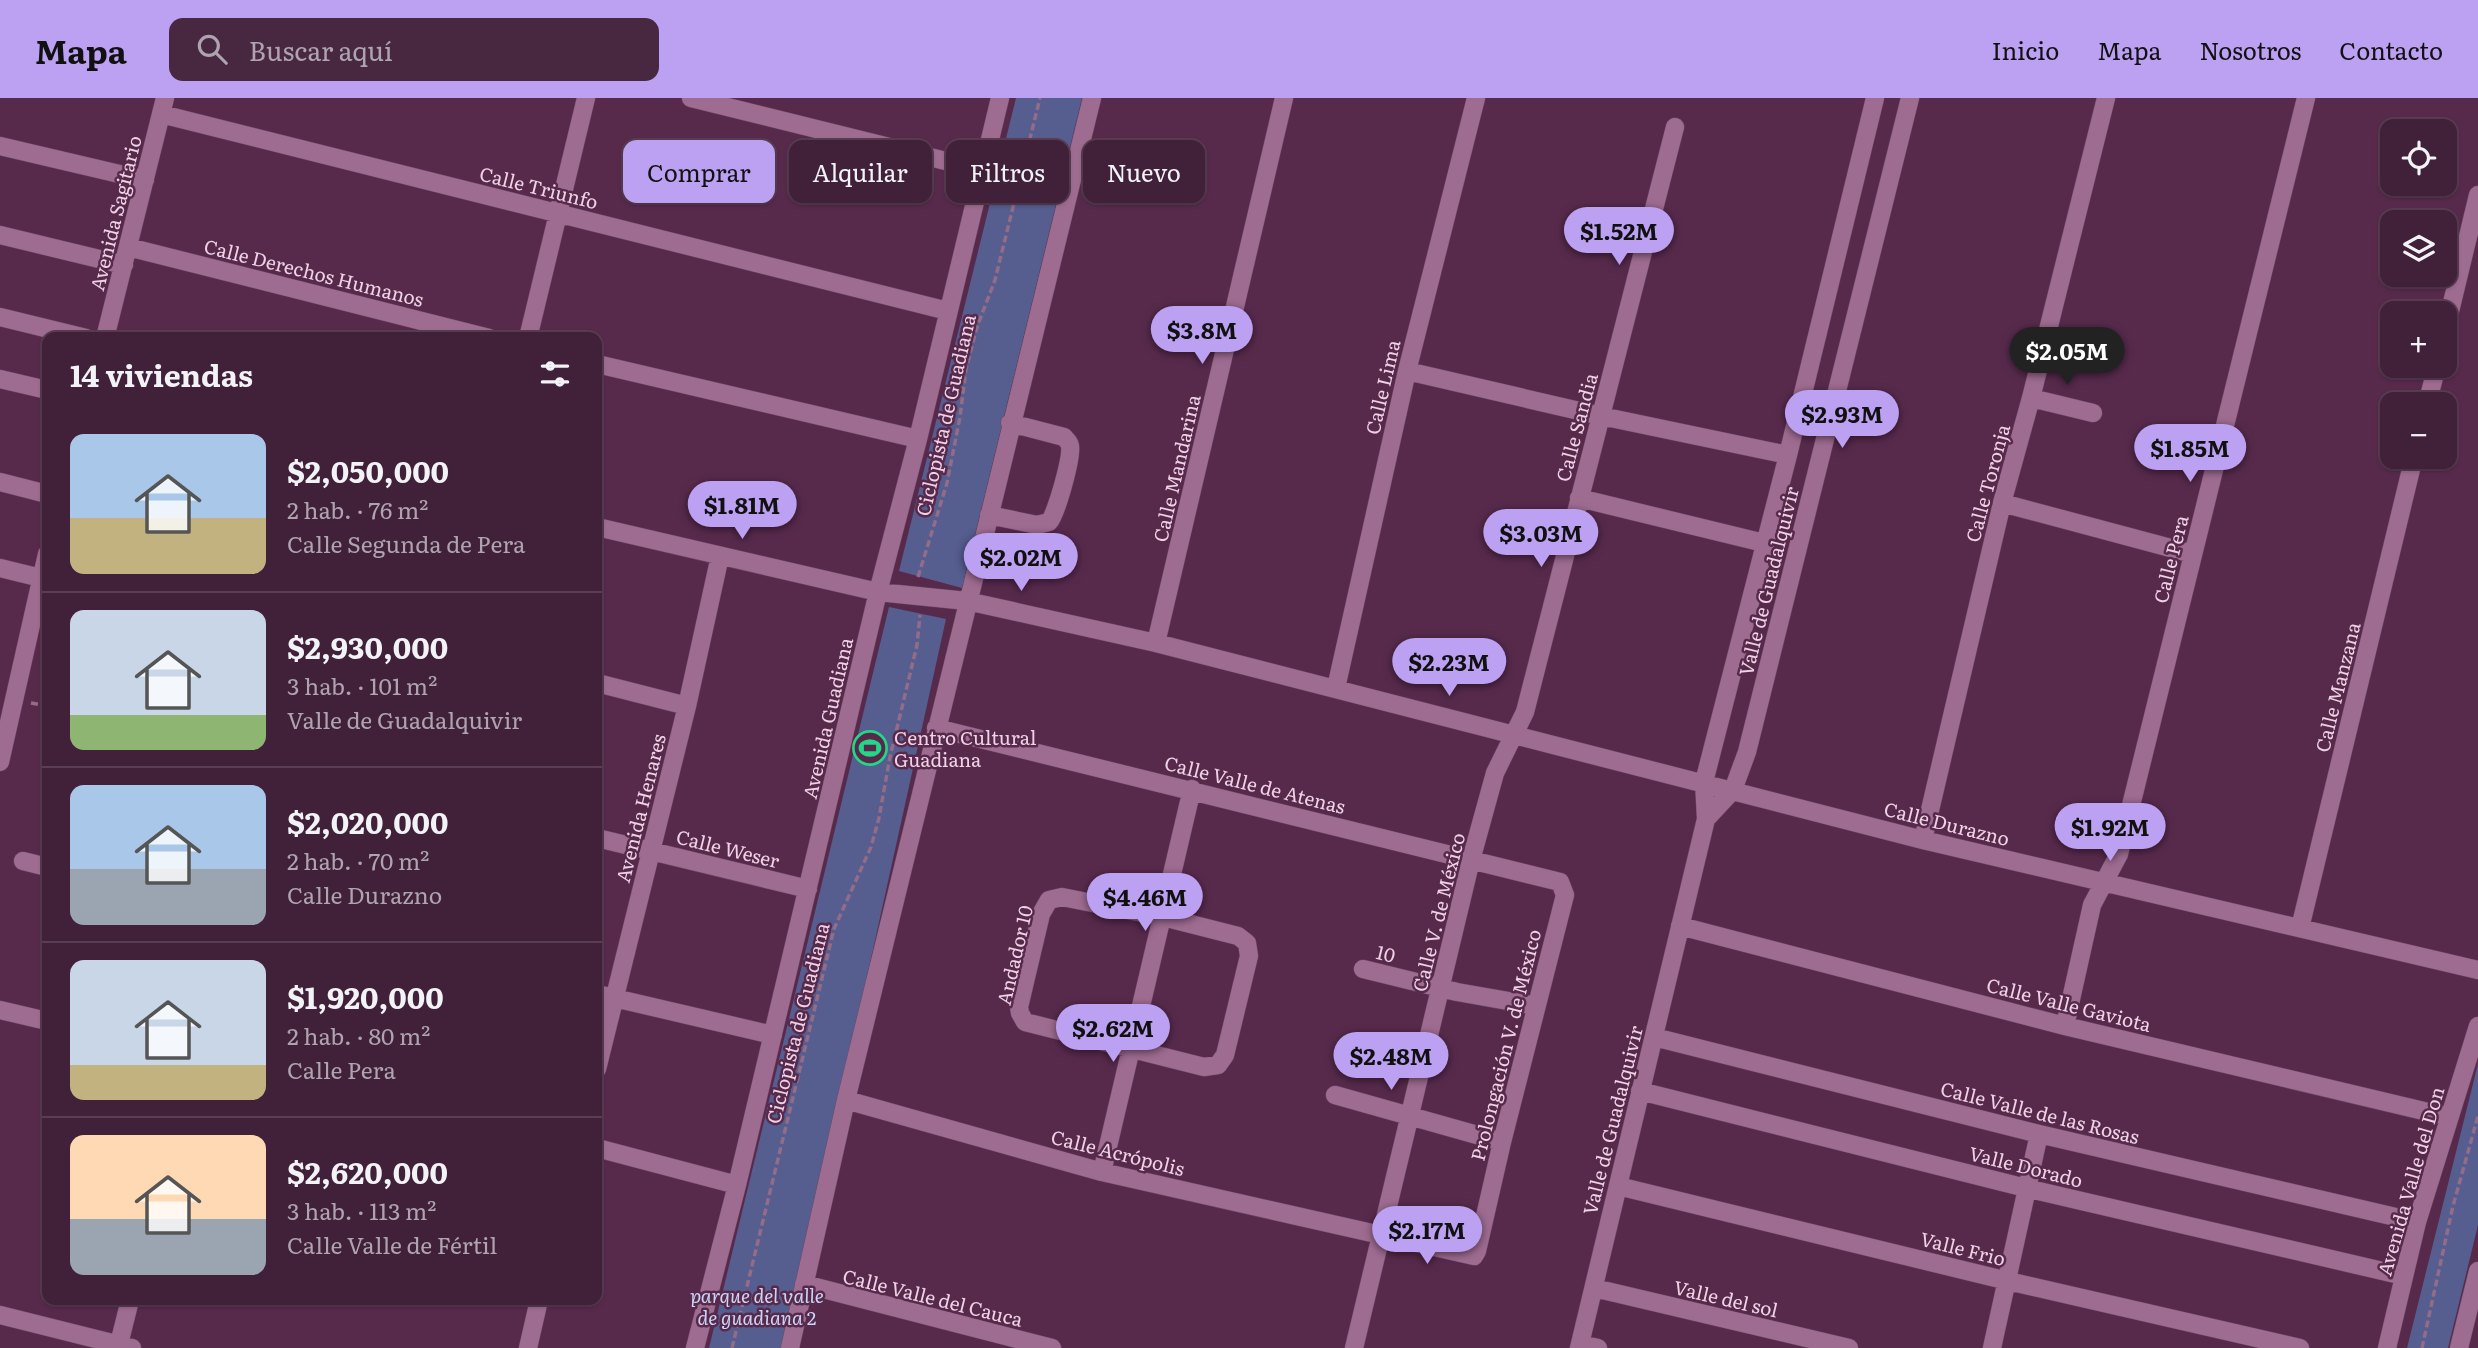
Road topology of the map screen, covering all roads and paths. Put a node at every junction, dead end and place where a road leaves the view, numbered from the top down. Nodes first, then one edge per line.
1 (586, 98) edge
2 (691, 98) edge
3 (1000, 98) edge
4 (1040, 98) edge
5 (1092, 98) edge
6 (1284, 98) edge
7 (1476, 98) edge
8 (1875, 98) edge
9 (1910, 98) edge
10 (2106, 98) edge
11 (2306, 98) edge
12 (163, 106) edge
13 (1675, 127) dead end
14 (990, 140) edge
15 (0, 146) edge
16 (946, 161) edge
17 (145, 180) junction
18 (2478, 195) edge
19 (974, 203) edge
20 (559, 214) junction
21 (0, 234) edge
22 (128, 247) junction
23 (124, 265) junction
24 (2452, 301) edge
25 (948, 311) junction
26 (0, 317) edge
27 (61, 332) edge
28 (107, 332) edge
29 (465, 332) edge
30 (530, 332) edge
31 (602, 365) edge
32 (1407, 371) junction
33 (0, 379) edge
34 (42, 389) edge
35 (2031, 398) junction
36 (2093, 413) dead end
37 (1601, 416) junction
38 (1010, 423) junction
39 (918, 439) junction
40 (1788, 455) junction
41 (2411, 469) edge
42 (0, 482) edge
43 (42, 493) edge
44 (1579, 498) junction
45 (2002, 503) junction
46 (989, 515) junction
47 (602, 528) edge
48 (1764, 543) junction
49 (2193, 554) junction
50 (720, 556) junction
51 (0, 568) edge
52 (42, 574) edge
53 (41, 578) junction
54 (877, 592) junction
55 (916, 596) junction
56 (967, 601) junction
57 (1156, 643) junction
58 (602, 684) edge
59 (1336, 688) junction
60 (687, 706) junction
61 (936, 728) junction
62 (1512, 735) junction
63 (1, 751) edge
64 (1704, 782) junction
65 (1192, 789) junction
66 (1733, 790) junction
67 (1706, 820) junction
68 (602, 839) edge
69 (1923, 840) junction
70 (651, 851) junction
71 (1471, 860) junction
72 (23, 861) dead end
73 (42, 866) edge
74 (2105, 882) junction
75 (1562, 885) joint
76 (808, 889) junction
77 (1163, 917) junction
78 (1679, 926) junction
79 (2300, 928) junction
80 (1363, 969) dead end
81 (2478, 970) edge
82 (1441, 988) junction
83 (602, 995) edge
84 (615, 998) junction
85 (1536, 1006) junction
86 (0, 1010) edge
87 (42, 1020) edge
88 (2065, 1026) junction
89 (2478, 1026) edge
90 (773, 1035) junction
91 (1654, 1037) junction
92 (602, 1049) edge
93 (1130, 1049) junction
94 (1640, 1091) junction
95 (1335, 1094) dead end
96 (846, 1100) junction
97 (2478, 1116) edge
98 (1411, 1117) junction
99 (2449, 1117) junction
100 (2039, 1134) junction
101 (1502, 1142) junction
102 (602, 1149) edge
103 (1102, 1172) junction
104 (737, 1185) junction
105 (1618, 1186) junction
106 (2026, 1188) junction
107 (2417, 1222) junction
108 (1383, 1234) junction
109 (1474, 1256) joint
110 (2478, 1271) edge
111 (2404, 1276) junction
112 (2008, 1281) junction
113 (804, 1284) junction
114 (1594, 1288) junction
115 (129, 1305) edge
116 (538, 1305) edge
117 (0, 1315) edge
118 (123, 1347) edge
119 (1586, 1347) edge
120 (528, 1348) edge
121 (695, 1348) edge
122 (732, 1348) edge
123 (790, 1348) edge
124 (1052, 1348) edge
125 (1354, 1348) edge
126 (1849, 1348) edge
127 (1992, 1348) edge
128 (2300, 1348) edge
129 (2387, 1348) edge
130 (2422, 1348) edge
131 (2459, 1348) edge

1 - 20 street
2 - 16 street
3 - 14 street, Avenida Guadiana
4 - 55 path, Ciclopista de Guadiana
5 - 38 street
6 - 57 street, Calle Mandarina
7 - 32 street, Calle Lima
8 - 40 street, Valle de Guadalquivir
9 - 66 street, Valle de Guadalquivir
10 - 35 street, Calle Toronja
11 - 49 street, Calle Pera
12 - 17 street, Avenida Sagitario
12 - 20 street, Calle Triunfo
13 - 37 street, Calle Sandia
15 - 17 street
17 - 22 street, Avenida Sagitario
18 - 24 street
19 - 25 street, Avenida Guadiana
20 - 25 street, Calle Triunfo
20 - 30 street
21 - 23 street
22 - 23 street, Avenida Sagitario
22 - 29 street, Calle Derechos Humanos
23 - 28 street, Avenida Sagitario
25 - 39 street, Avenida Guadiana
26 - 27 street
31 - 39 street
32 - 37 street
32 - 59 street, Calle Lima
33 - 34 street
35 - 36 street
35 - 45 street, Calle Toronja
37 - 40 street
37 - 44 street, Calle Sandia
38 - 46 street
38 - 46 street
39 - 54 street, Avenida Guadiana
40 - 48 street, Valle de Guadalquivir
41 - 79 street, Calle Manzana
42 - 43 street
44 - 48 street
44 - 62 street, Calle Sandia
45 - 49 street
45 - 69 street, Calle Toronja
46 - 56 street
47 - 50 street
48 - 64 street, Valle de Guadalquivir
49 - 74 street, Calle Pera
50 - 54 street
50 - 60 street, Avenida Henares
51 - 53 street
52 - 53 street
53 - 63 street
54 - 55 street
54 - 76 street, Avenida Guadiana
55 - 56 street
55 - 122 path, Ciclopista de Guadiana
56 - 57 street
56 - 61 street
57 - 59 street, Calle Durazno
58 - 60 street
59 - 62 street, Calle Durazno
60 - 70 street, Avenida Henares
61 - 65 street, Calle Valle de Atenas
61 - 96 street
62 - 64 street, Calle Durazno
62 - 71 street, Calle V. de México
64 - 66 street, Calle Durazno
64 - 67 street, Valle de Guadalquivir
65 - 71 street, Calle Valle de Atenas
65 - 77 street
66 - 67 street, Valle de Guadalquivir
66 - 69 street, Calle Durazno
67 - 78 street, Valle de Guadalquivir
68 - 70 street, Calle Weser
69 - 74 street, Calle Durazno
70 - 76 street, Calle Weser
70 - 84 street, Avenida Henares
71 - 75 street, Calle Valle de Atenas
71 - 82 street, Calle V. de México
72 - 73 street
74 - 79 street, Calle Durazno
74 - 88 street, Calle Pera
75 - 85 street, Prolongación V. de México
76 - 90 street, Avenida Guadiana
77 - 93 street
77 - 93 street
77 - 93 street, Andador 10
78 - 88 street, Calle Valle Gaviota
78 - 91 street, Valle de Guadalquivir
79 - 81 street, Calle Durazno
80 - 82 street, 10
82 - 85 street, 10
82 - 98 street, Calle V. de México
83 - 84 street
84 - 90 street
84 - 92 street, Avenida Henares
85 - 101 street, Prolongación V. de México
86 - 87 street
88 - 99 street, Calle Valle Gaviota
89 - 99 street, Avenida Valle del Don
90 - 104 street, Avenida Guadiana
91 - 94 street, Valle de Guadalquivir
91 - 100 street, Calle Valle de las Rosas
93 - 103 street
94 - 105 street, Valle de Guadalquivir
94 - 106 street, Valle Dorado
95 - 98 street
96 - 103 street, Calle Acrópolis
96 - 113 street
97 - 130 path
98 - 101 street
98 - 108 street, Calle V. de México
99 - 107 street, Avenida Valle del Don
100 - 106 street
100 - 107 street, Calle Valle de las Rosas
101 - 109 street, Prolongación V. de México
102 - 104 street
103 - 108 street, Calle Acrópolis
104 - 121 street, Avenida Guadiana
105 - 112 street, Valle Frio
105 - 114 street, Valle de Guadalquivir
106 - 111 street, Valle Dorado
106 - 112 street
107 - 111 street, Avenida Valle del Don
108 - 109 street, Calle Acrópolis
108 - 125 street, Calle V. de México
110 - 131 street
111 - 129 street, Avenida Valle del Don
112 - 127 street
112 - 128 street, Valle Frio
113 - 123 street
113 - 124 street, Calle Valle del Cauca
114 - 119 street, Valle de Guadalquivir
114 - 126 street, Valle del sol
115 - 118 street
116 - 120 street
117 - 118 street

